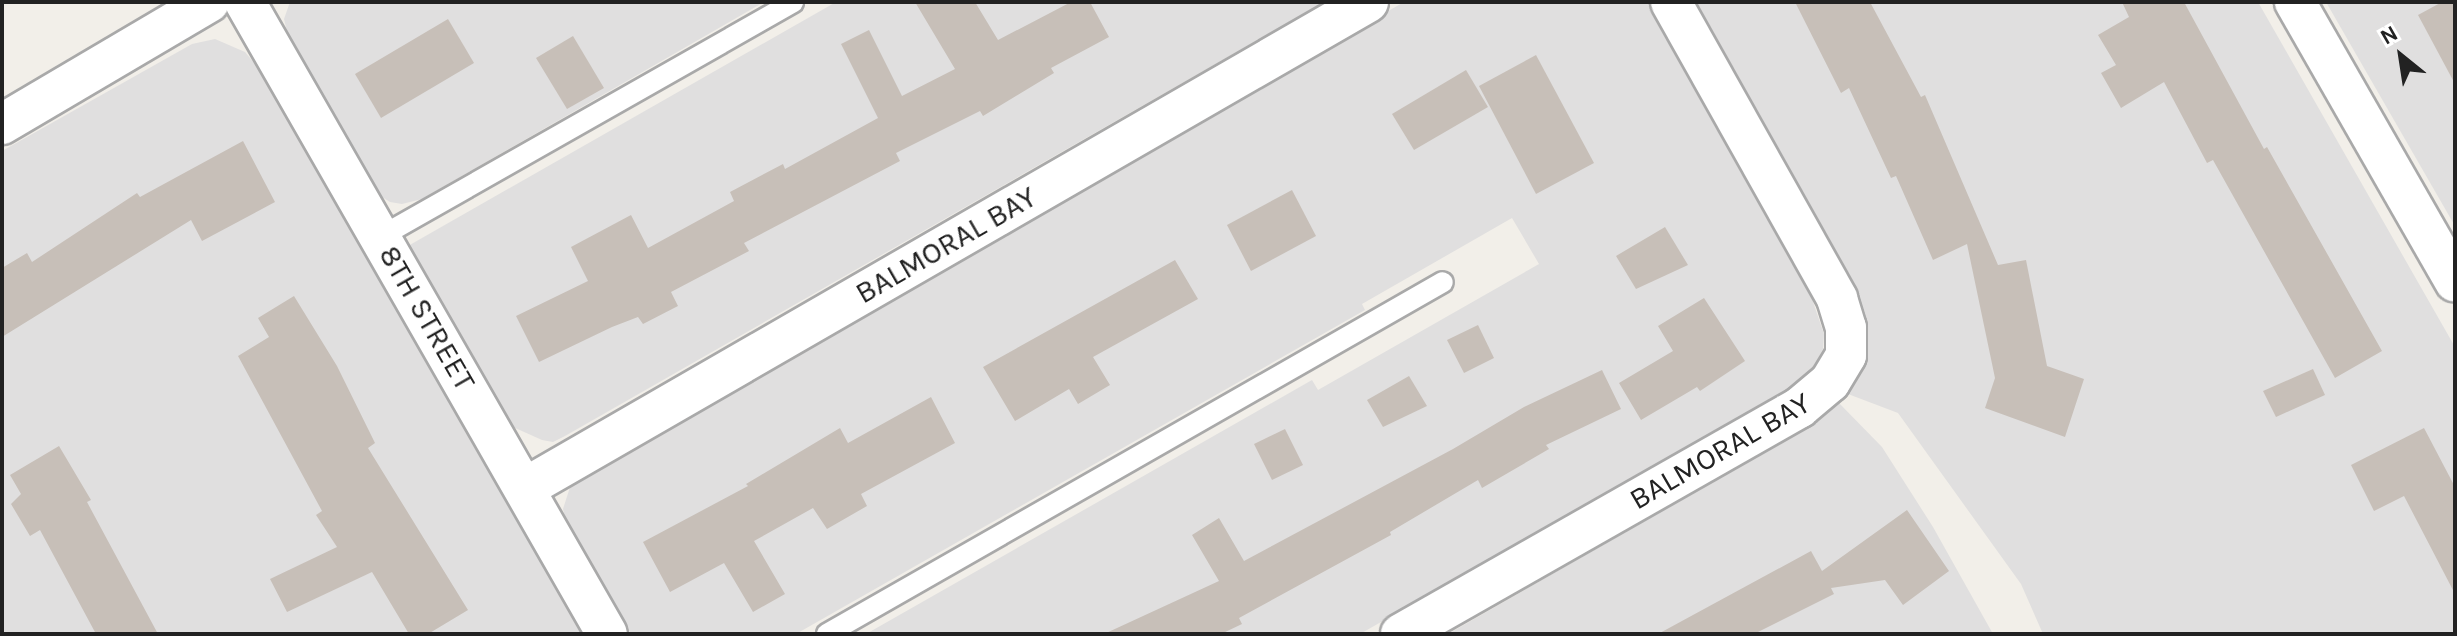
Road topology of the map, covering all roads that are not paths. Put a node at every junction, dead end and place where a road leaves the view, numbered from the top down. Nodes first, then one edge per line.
1 (209, 2) edge
2 (245, 2) edge
3 (793, 2) edge
4 (1368, 2) edge
5 (1671, 2) edge
6 (2295, 2) edge
7 (3, 122) edge
8 (380, 237) junction
9 (2455, 281) edge
10 (1443, 282) dead end
11 (525, 488) junction
12 (607, 634) edge
13 (827, 634) edge
14 (1401, 634) edge

1 - 7 street
2 - 8 street, 8TH STREET
3 - 8 lane
4 - 11 street, BALMORAL BAY
5 - 14 street, BALMORAL BAY
6 - 9 street
8 - 11 street, 8TH STREET
10 - 13 lane
11 - 12 street, 8TH STREET

